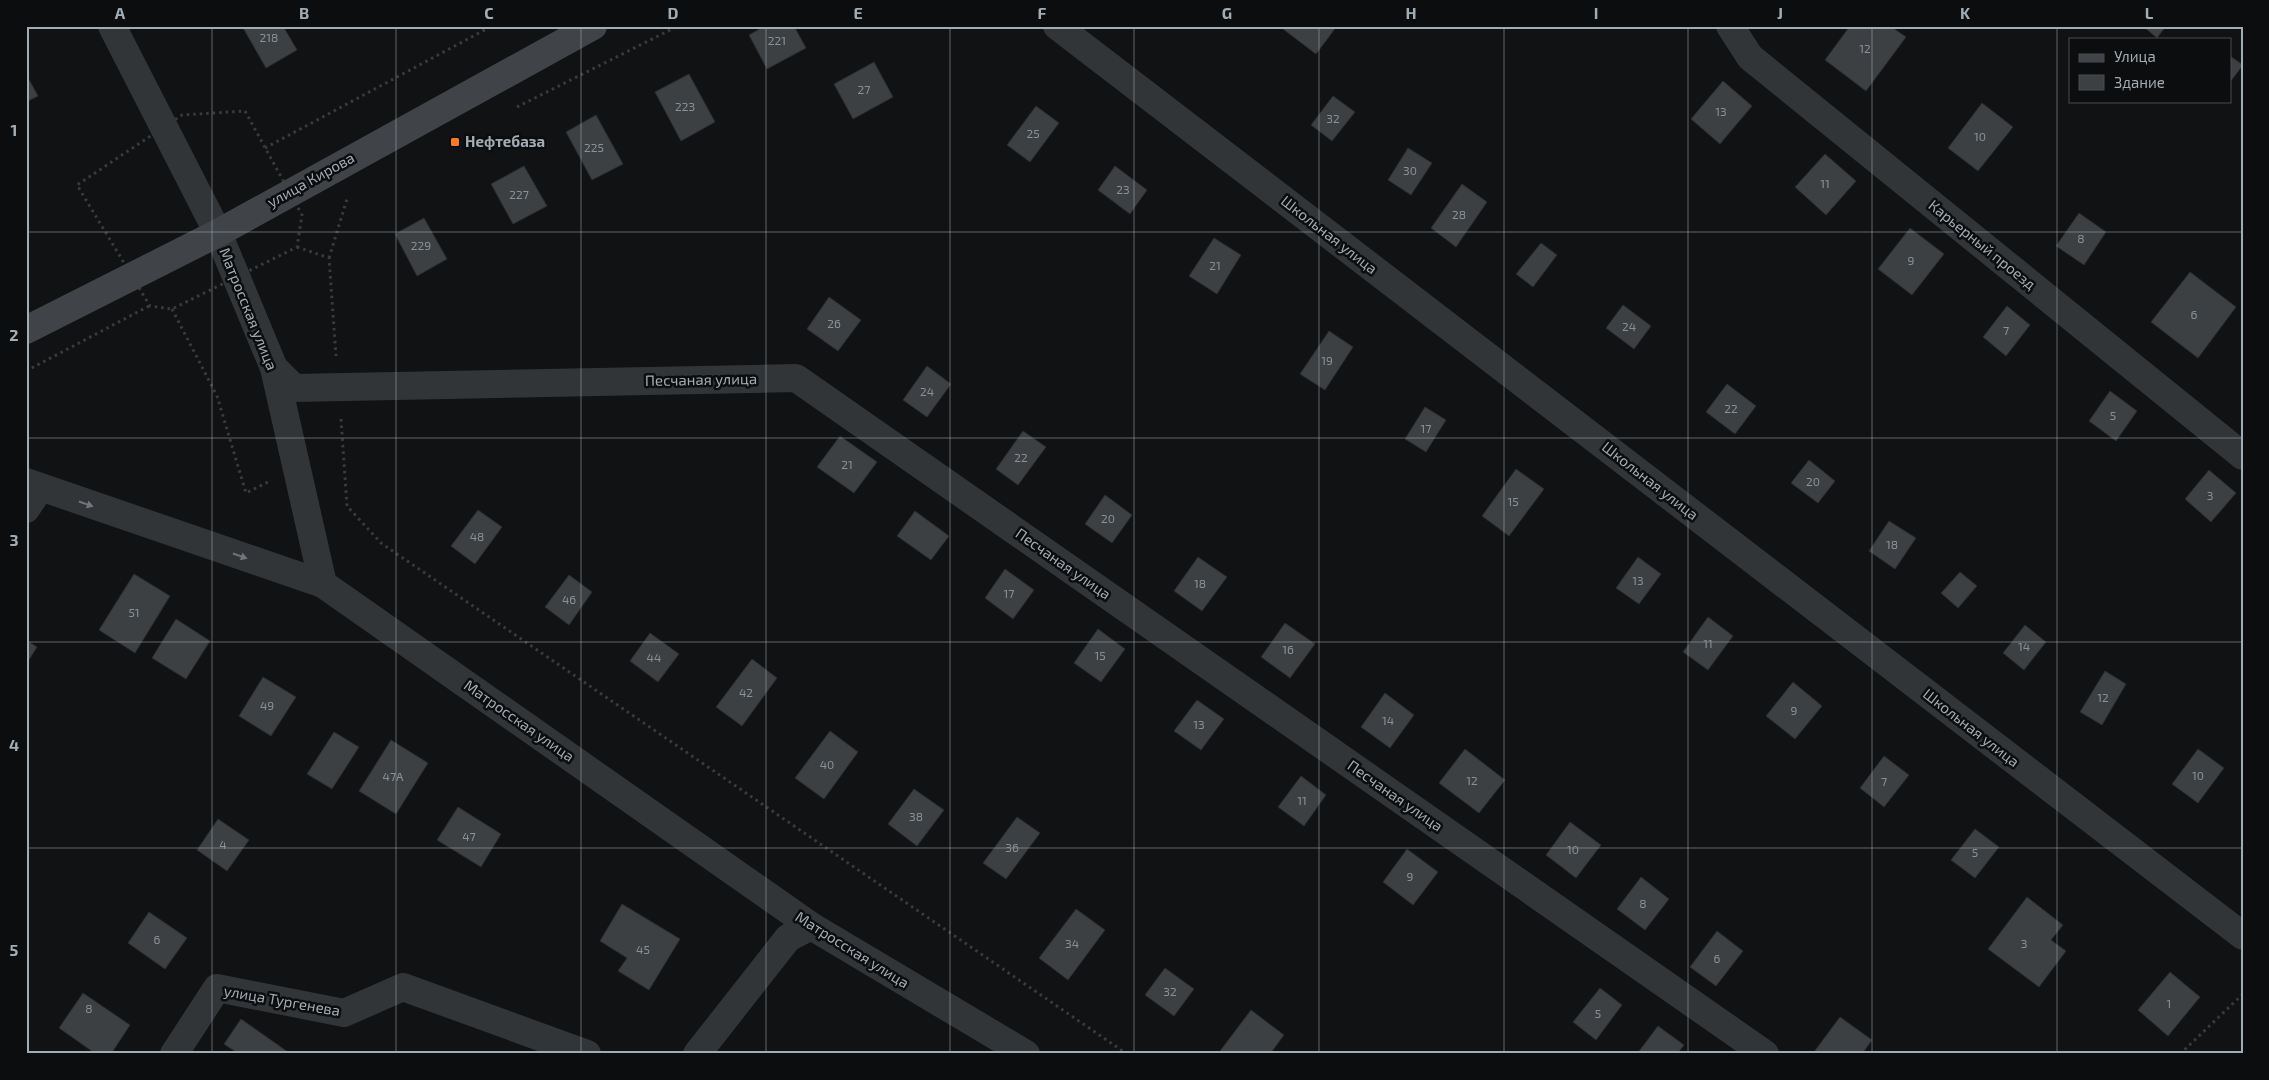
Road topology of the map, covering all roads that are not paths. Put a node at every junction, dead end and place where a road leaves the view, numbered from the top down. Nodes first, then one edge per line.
1 (112, 26) edge
2 (593, 26) edge
3 (1057, 26) edge
4 (1730, 26) edge
5 (218, 233) junction
6 (26, 330) edge
7 (274, 368) junction
8 (2243, 456) edge
9 (31, 493) edge
10 (323, 584) junction
11 (2238, 923) edge
12 (811, 926) junction
13 (174, 1054) edge
14 (587, 1054) edge
15 (697, 1054) edge
16 (1026, 1054) edge
17 (1766, 1054) edge

1 - 5 street, Матросская улица
2 - 5 main road, улица Кирова
3 - 11 street, Школьная улица
4 - 8 street, Карьерный проезд
5 - 6 main road, улица Кирова
5 - 7 street, Матросская улица
7 - 10 street, Матросская улица
7 - 17 street, Песчаная улица
9 -> 10 street
10 - 12 street, Матросская улица
12 - 15 street
12 - 16 street, Матросская улица
13 - 14 street, улица Тургенева

